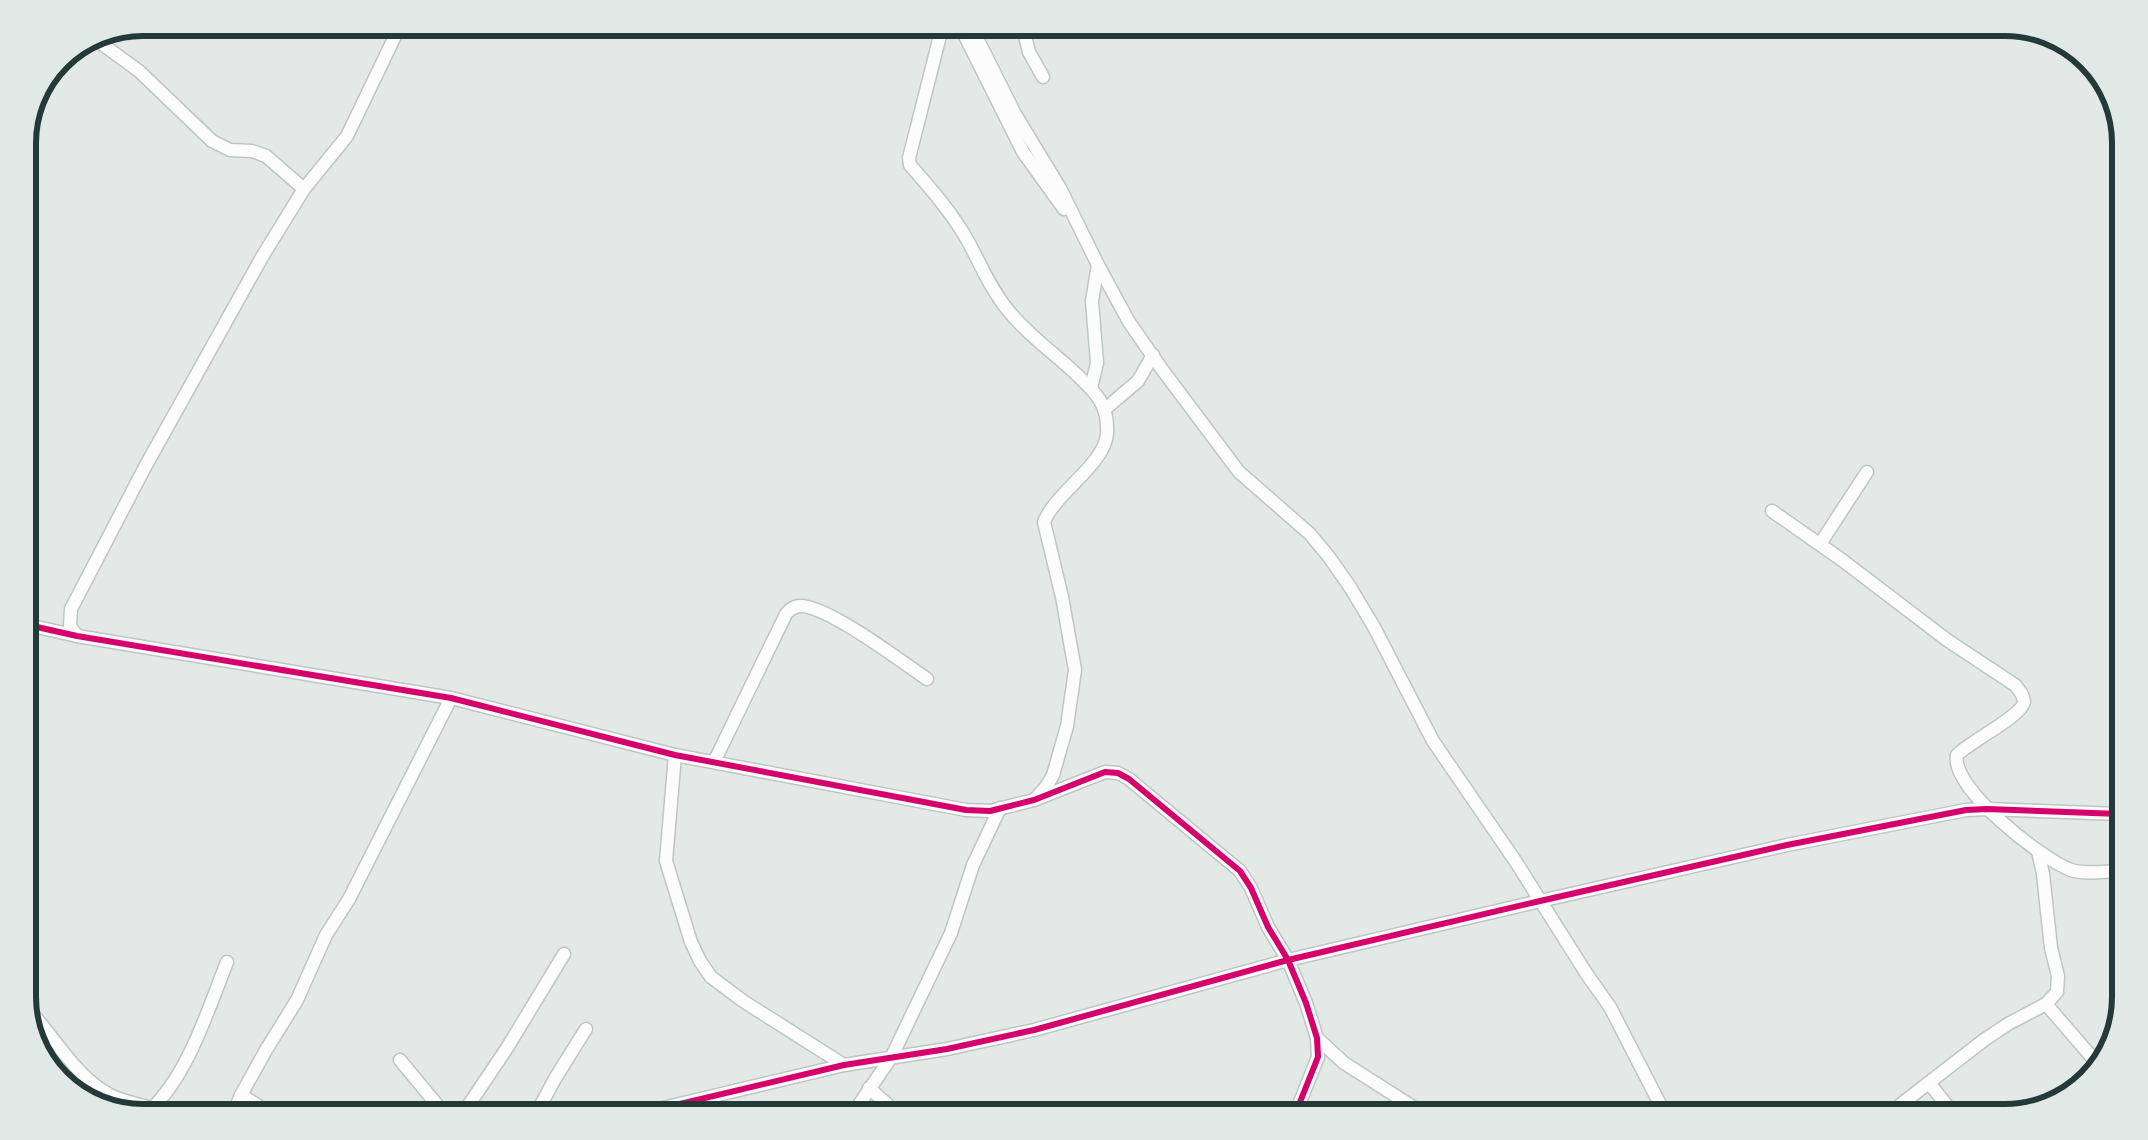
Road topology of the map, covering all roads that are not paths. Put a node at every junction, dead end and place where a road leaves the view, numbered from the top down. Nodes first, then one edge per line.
1 (396, 36) edge
2 (940, 36) edge
3 (965, 36) edge
4 (976, 36) edge
5 (1025, 36) edge
6 (102, 44) edge
7 (1043, 77) dead end
8 (304, 188) junction
9 (1083, 232) junction
10 (1098, 265) junction
11 (1153, 356) junction
12 (1092, 388) junction
13 (1105, 409) junction
14 (1867, 472) dead end
15 (1772, 511) dead end
16 (1820, 544) junction
17 (36, 626) edge
18 (78, 636) junction
19 (927, 679) dead end
20 (451, 698) junction
21 (675, 755) junction
22 (714, 762) junction
23 (1034, 800) junction
24 (1000, 808) junction
25 (1987, 809) junction
26 (2112, 814) edge
27 (2038, 851) junction
28 (2112, 871) edge
29 (1540, 901) junction
30 (564, 954) dead end
31 (1288, 960) junction
32 (227, 962) dead end
33 (2046, 1004) junction
34 (39, 1022) edge
35 (586, 1030) dead end
36 (1317, 1038) junction
37 (892, 1056) junction
38 (2093, 1058) edge
39 (400, 1060) dead end
40 (844, 1066) junction
41 (1930, 1084) junction
42 (869, 1088) junction
43 (241, 1095) junction
44 (131, 1103) edge
45 (159, 1104) edge
46 (237, 1104) edge
47 (255, 1104) edge
48 (436, 1104) edge
49 (469, 1104) edge
50 (542, 1104) edge
51 (680, 1104) edge
52 (859, 1104) edge
53 (887, 1104) edge
54 (1299, 1104) edge
55 (1409, 1104) edge
56 (1660, 1104) edge
57 (1902, 1104) edge
58 (1946, 1104) edge

1 - 8 street
2 - 12 street
3 - 9 street
4 - 9 street
5 - 7 street
6 - 8 street
8 - 18 street
9 - 10 street
10 - 11 street
10 - 12 street
11 - 13 street
11 - 29 street
12 - 13 street
13 - 23 street
14 - 16 street
15 - 16 street
16 - 25 street
17 - 18 street
18 - 20 street
19 - 22 street
20 - 21 street
20 - 43 street
21 - 22 street
21 - 40 street
22 - 24 street
23 - 24 street
23 - 31 street
24 - 37 street
25 - 26 street
25 - 27 street
25 - 29 street
27 - 28 street
27 - 33 street
29 - 31 street
29 - 56 street
30 - 49 street
31 - 36 street
31 - 37 street
32 - 45 street
33 - 38 street
33 - 41 street
34 - 44 street
35 - 50 street
36 - 54 street
36 - 55 street
37 - 40 street
37 - 42 street
39 - 48 street
40 - 51 street
41 - 57 street
41 - 58 street
42 - 52 street
42 - 53 street
43 - 46 street
43 - 47 street

